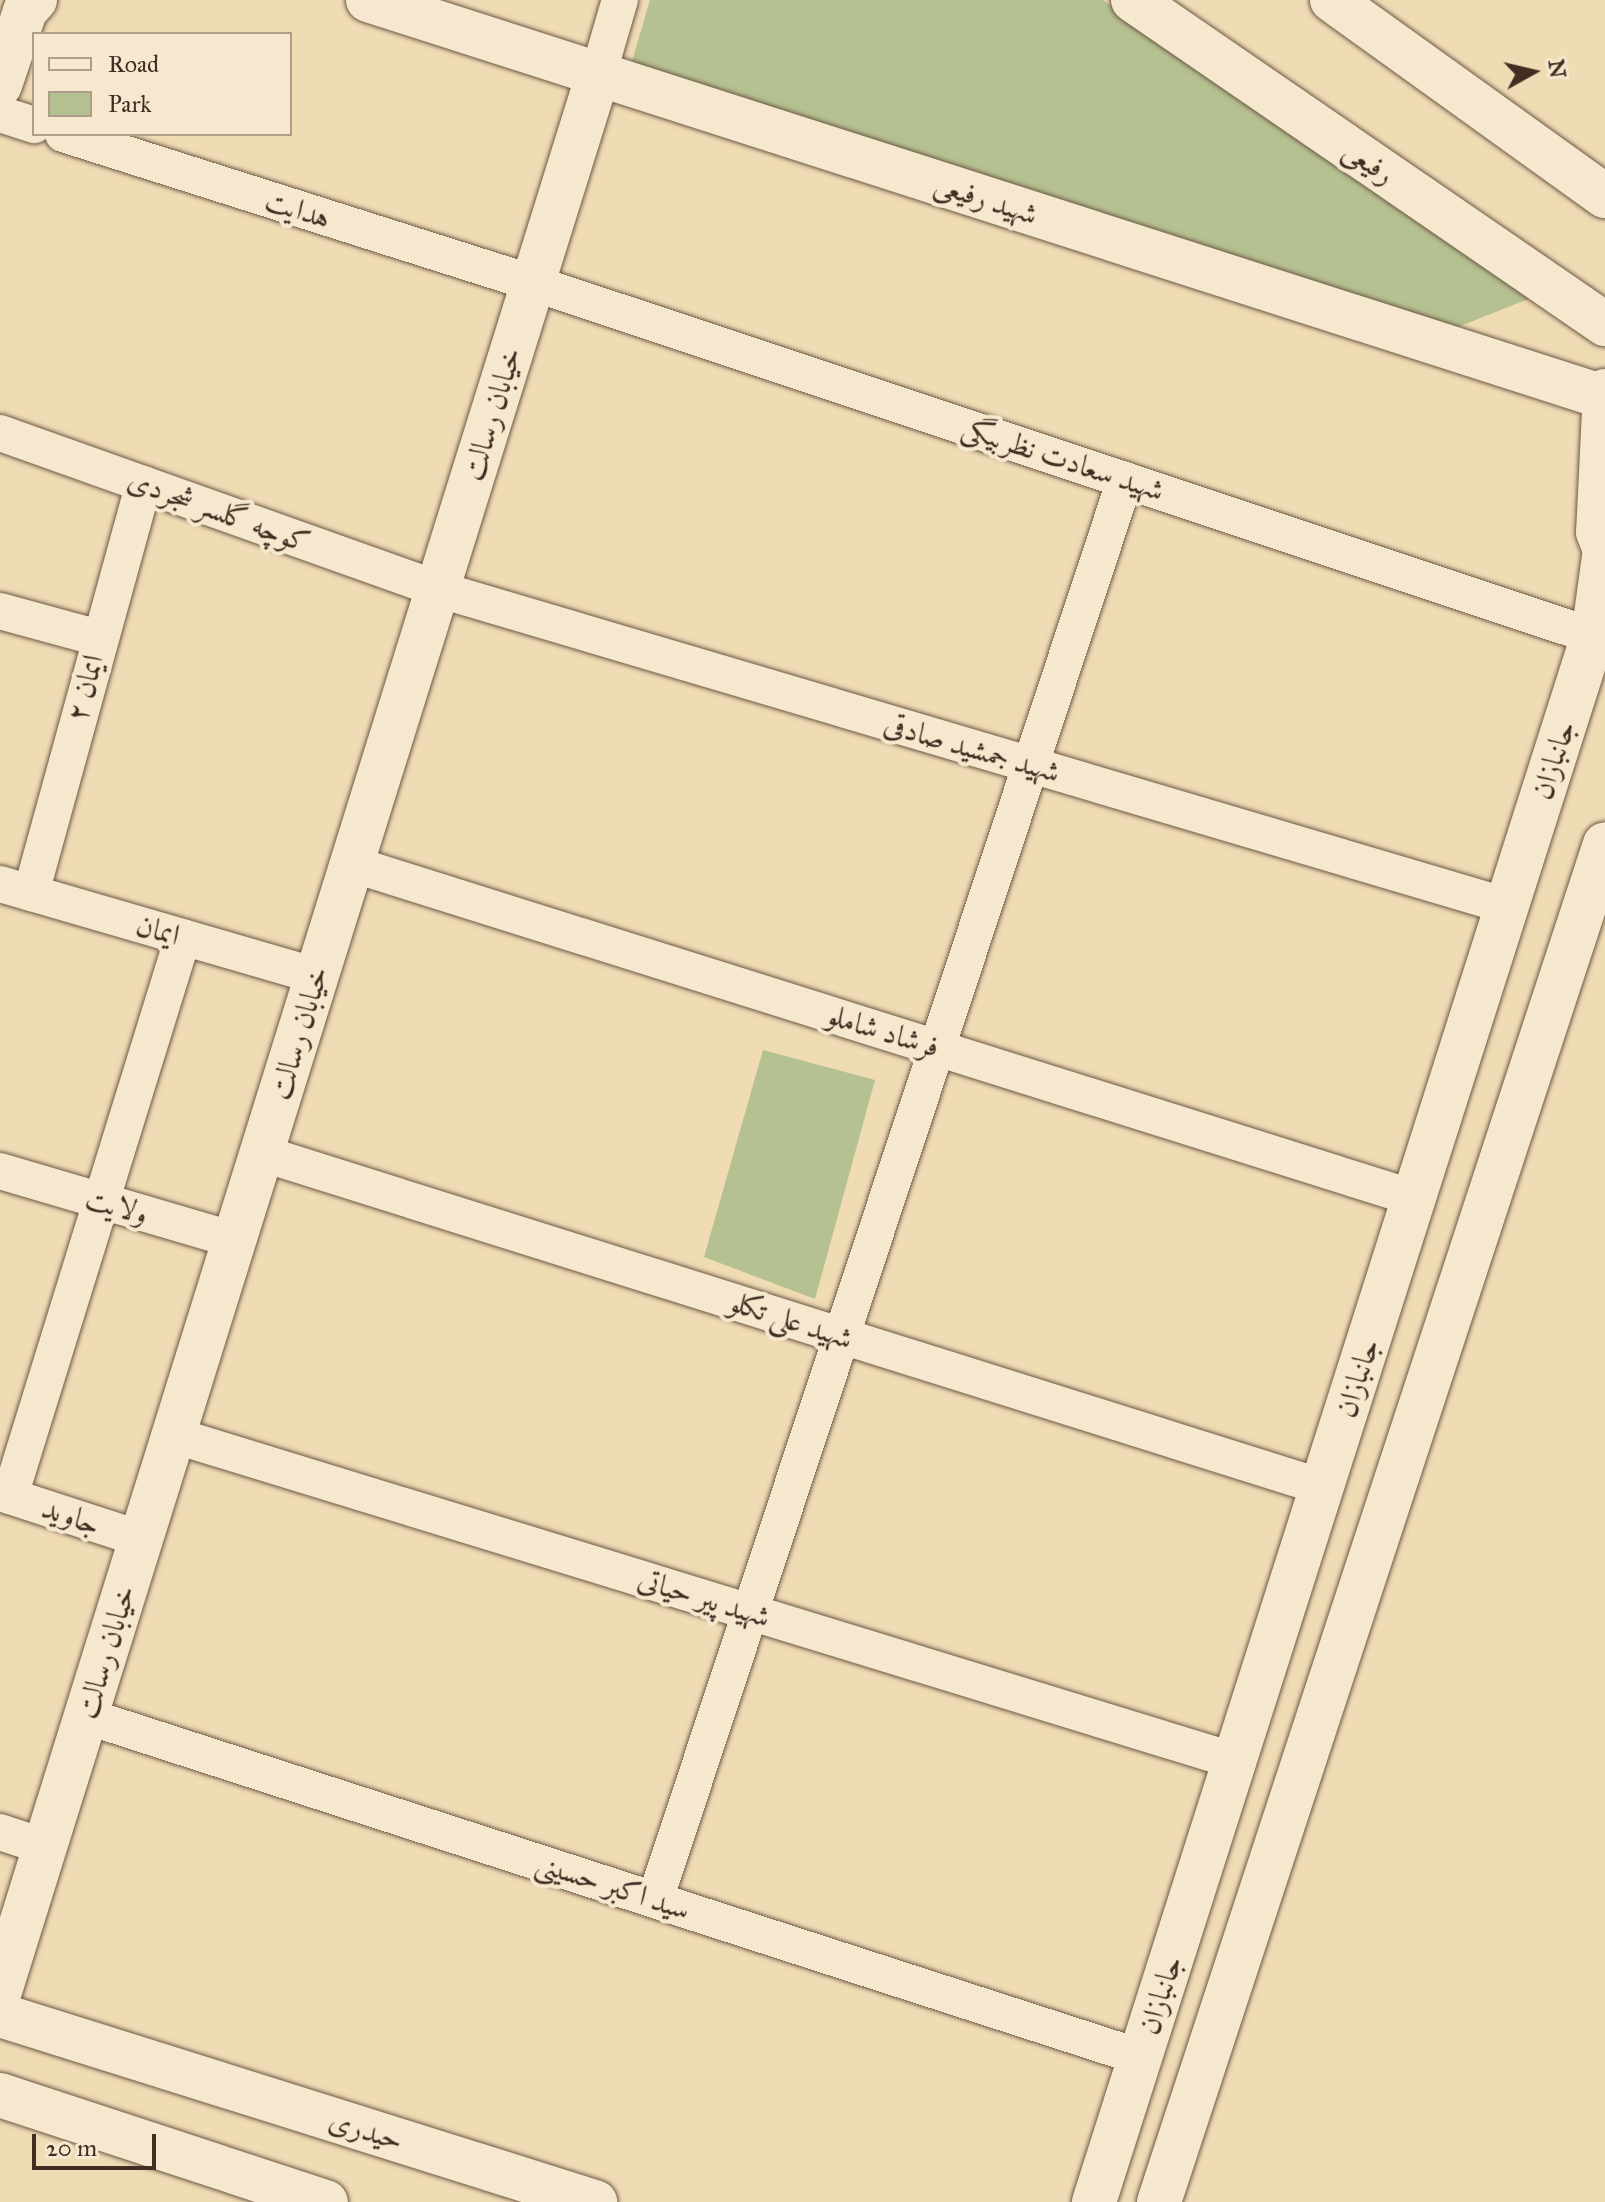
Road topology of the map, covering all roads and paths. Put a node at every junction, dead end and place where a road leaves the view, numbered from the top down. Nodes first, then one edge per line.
1 (35, 0) edge
2 (368, 0) edge
3 (620, 0) edge
4 (1133, 0) edge
5 (1332, 0) edge
6 (598, 75) junction
7 (0, 85) edge
8 (0, 114) edge
9 (32, 124) edge
10 (69, 136) edge
11 (1605, 196) edge
12 (533, 283) junction
13 (1605, 324) edge
14 (1605, 391) edge
15 (1604, 397) edge
16 (0, 433) edge
17 (1125, 480) junction
18 (144, 484) junction
19 (1605, 550) edge
20 (437, 589) junction
21 (0, 611) edge
22 (1593, 636) junction
23 (99, 638) junction
24 (1030, 765) junction
25 (1605, 844) edge
26 (352, 864) junction
27 (15, 888) edge
28 (1507, 906) junction
29 (183, 937) junction
30 (316, 976) junction
31 (937, 1048) junction
32 (261, 1153) junction
33 (0, 1171) edge
34 (1414, 1198) junction
35 (103, 1202) junction
36 (234, 1240) junction
37 (842, 1336) junction
38 (173, 1435) junction
39 (1322, 1487) junction
40 (5, 1494) edge
41 (141, 1539) junction
42 (750, 1612) junction
43 (86, 1716) junction
44 (1235, 1761) junction
45 (0, 1832) edge
46 (45, 1847) junction
47 (655, 1900) junction
48 (0, 1991) edge
49 (0, 2015) edge
50 (1140, 2057) junction
51 (0, 2095) edge
52 (248, 2190) edge
53 (326, 2202) edge
54 (595, 2202) edge
55 (1094, 2202) edge
56 (1159, 2202) edge

1 - 7 street
2 - 6 street, شهید رفیعی
3 - 6 street
4 - 13 street, رفیعی
5 - 11 street
6 - 12 street, خیابان رسالت
6 - 15 street, شهید رفیعی
8 - 9 street
10 - 12 street, هدایت
12 - 17 street, شهید سعادت نظربیگی
12 - 20 street, خیابان رسالت
14 - 15 street, جانبازان
15 - 19 street, جانبازان
16 - 18 street, کوچه گلسر شجردی
17 - 22 street, شهید سعادت نظربیگی
17 - 24 street
18 - 20 street, کوچه گلسر شجردی
18 - 23 street, ایمان ۲
19 - 22 street, جانبازان
20 - 24 street, شهید جمشید صادقی
20 - 26 street, خیابان رسالت
21 - 23 street
22 - 28 street, جانبازان
23 - 27 street, ایمان ۲
24 - 28 street, شهید جمشید صادقی
24 - 31 street
25 - 56 street
26 - 30 street, خیابان رسالت
26 - 31 street, فرشاد شاملو
27 - 29 street, ایمان
28 - 34 street, جانبازان
29 - 30 street, ایمان
29 - 35 street
30 - 32 street, خیابان رسالت
31 - 34 street, فرشاد شاملو
31 - 37 street
32 - 36 street, خیابان رسالت
32 - 37 street, شهید علی تکلو
33 - 35 street, ولایت
34 - 39 street, جانبازان
35 - 36 street, ولایت
35 - 40 street
36 - 38 street, خیابان رسالت
37 - 39 street, شهید علی تکلو
37 - 42 street
38 - 41 street, خیابان رسالت
38 - 42 street, شهید پیر حیاتی
39 - 44 street, جانبازان
40 - 41 street, جاوید
41 - 43 street, خیابان رسالت
42 - 44 street, شهید پیر حیاتی
42 - 47 street
43 - 46 street, خیابان رسالت
43 - 47 street, سید اکبر حسینی
44 - 50 street, جانبازان
45 - 46 street
46 - 48 street, خیابان رسالت
47 - 50 street, سید اکبر حسینی
49 - 54 street, حیدری
50 - 55 street, جانبازان
51 - 52 street
52 - 53 street

